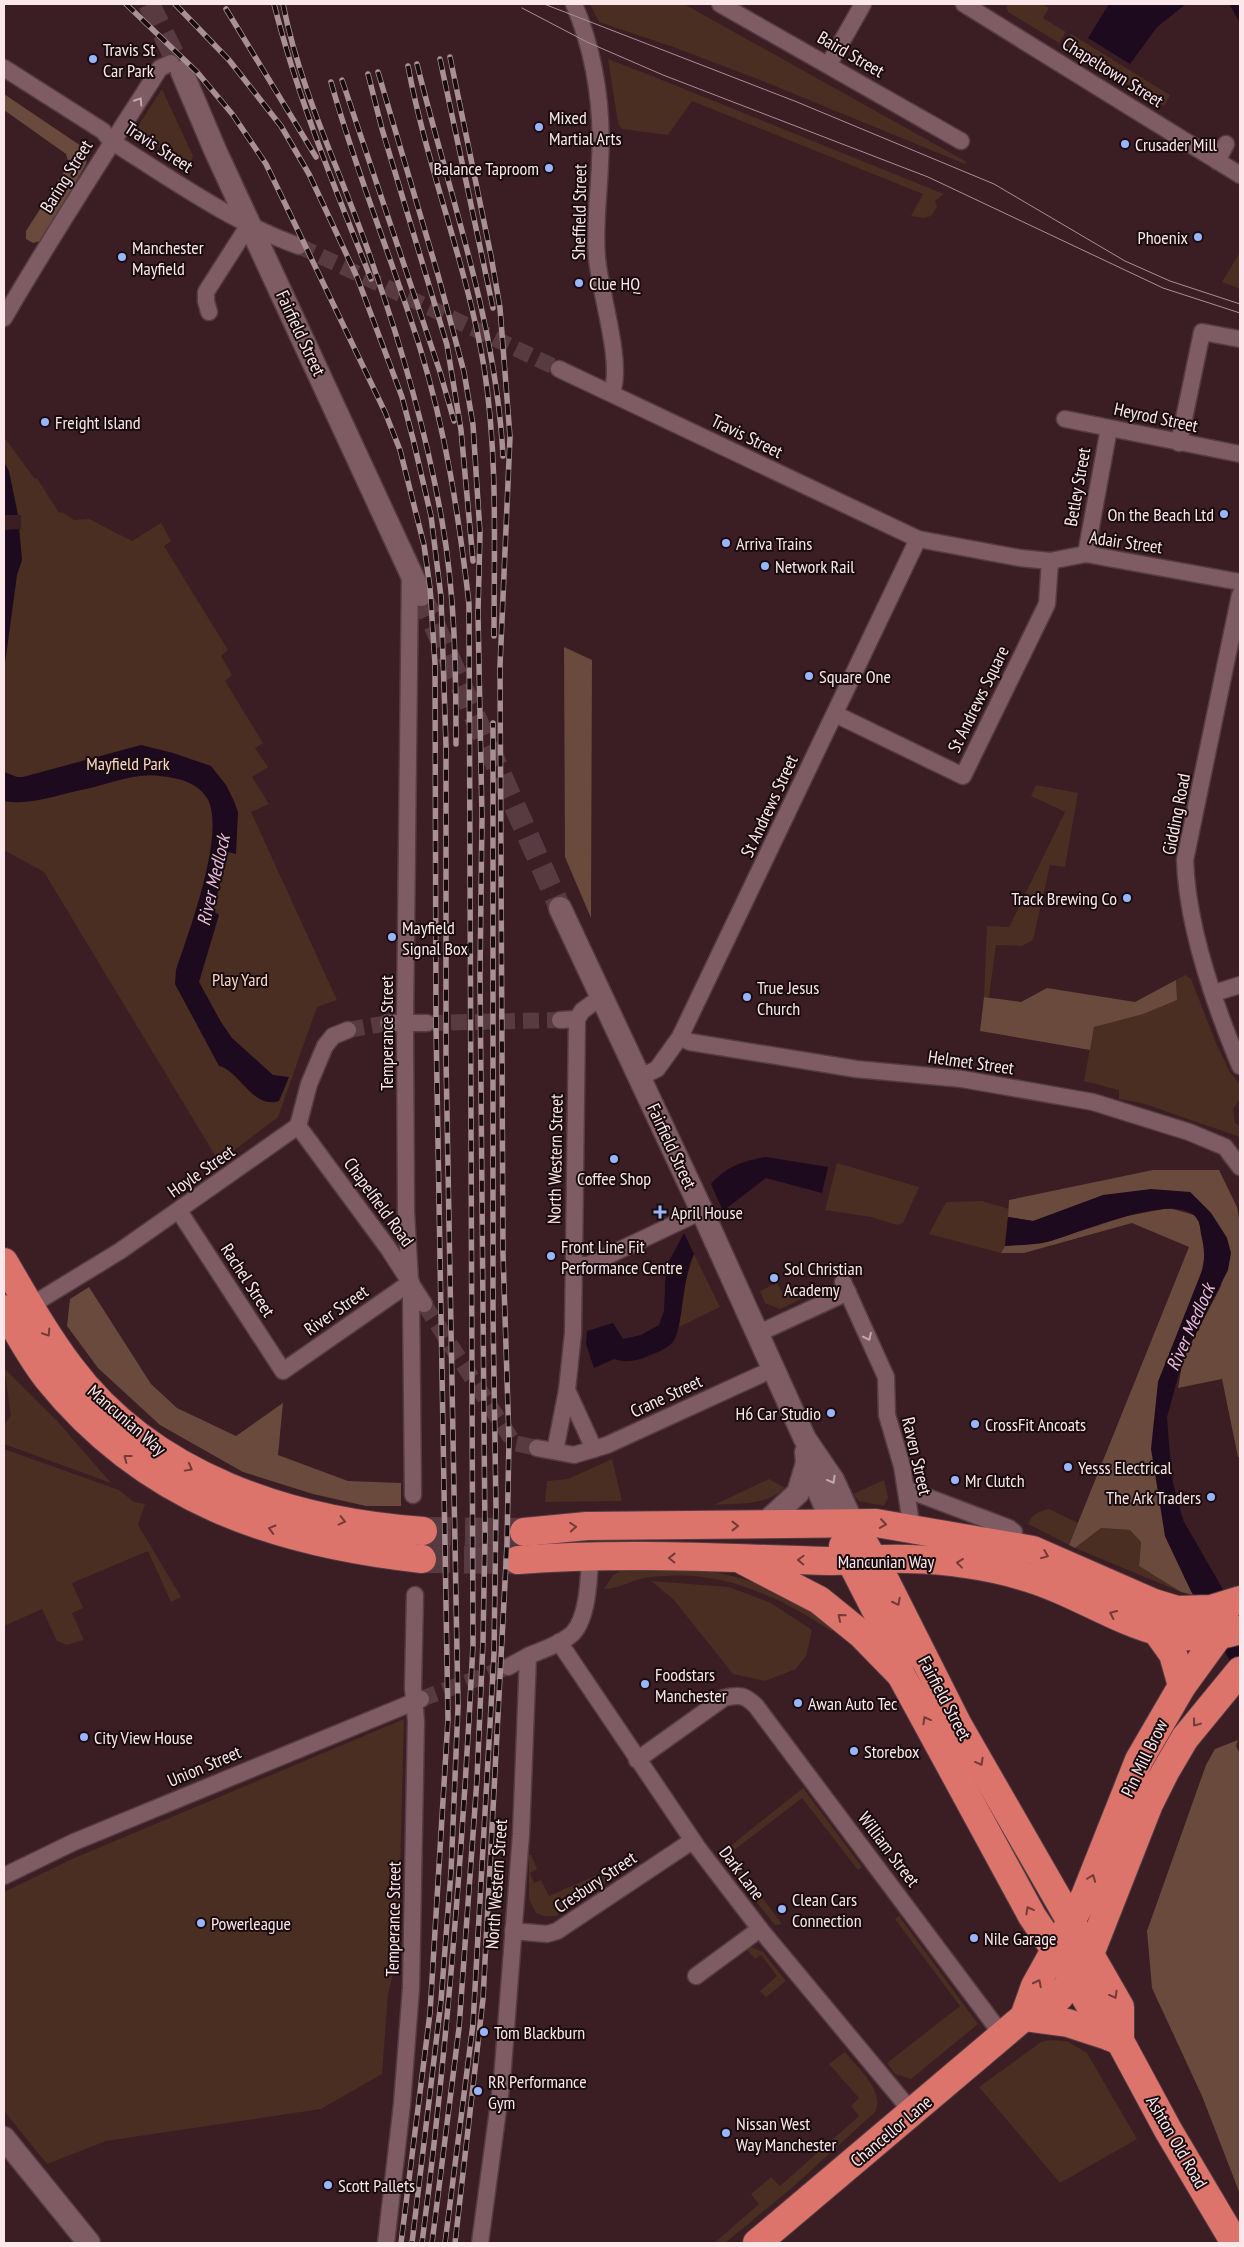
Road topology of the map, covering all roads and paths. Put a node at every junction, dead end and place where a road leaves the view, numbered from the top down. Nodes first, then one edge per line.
1 (574, 4) edge
2 (720, 4) edge
3 (863, 4) edge
4 (964, 4) edge
5 (829, 64) junction
6 (177, 67) joint
7 (4, 68) edge
8 (111, 141) junction
9 (961, 141) dead end
10 (1226, 144) dead end
11 (1217, 161) junction
12 (1240, 175) edge
13 (250, 223) junction
14 (299, 246) tunnel mouth
15 (210, 312) dead end
16 (4, 318) edge
17 (1240, 339) edge
18 (558, 369) tunnel mouth
19 (612, 392) junction
20 (1065, 419) dead end
21 (1109, 428) junction
22 (1179, 443) junction
23 (1240, 454) edge
24 (918, 539) junction
25 (1086, 554) junction
26 (1050, 561) junction
27 (410, 571) junction
28 (1240, 582) edge
29 (420, 595) tunnel mouth
30 (1240, 595) edge
31 (835, 714) junction
32 (560, 908) tunnel mouth
33 (1240, 985) edge
34 (1214, 993) junction
35 (601, 997) junction
36 (577, 1019) junction
37 (560, 1020) tunnel mouth
38 (405, 1022) junction
39 (388, 1023) tunnel mouth
40 (427, 1023) tunnel mouth
41 (348, 1030) tunnel mouth
42 (680, 1038) junction
43 (1240, 1066) edge
44 (640, 1077) junction
45 (298, 1126) junction
46 (1240, 1167) edge
47 (179, 1211) junction
48 (702, 1211) junction
49 (4, 1262) edge
50 (574, 1265) junction
51 (411, 1282) junction
52 (424, 1304) tunnel mouth
53 (17, 1308) edge
54 (759, 1334) junction
55 (773, 1368) junction
56 (283, 1371) joint
57 (567, 1390) junction
58 (806, 1439) junction
59 (537, 1448) tunnel mouth
60 (594, 1449) junction
61 (555, 1451) junction
62 (807, 1463) junction
63 (906, 1489) junction
64 (413, 1495) dead end
65 (843, 1524) junction
66 (763, 1525) junction
67 (912, 1529) junction
68 (422, 1531) tunnel mouth
69 (524, 1532) tunnel mouth
70 (1014, 1546) junction
71 (590, 1557) junction
72 (739, 1558) junction
73 (422, 1559) tunnel mouth
74 (518, 1560) tunnel mouth
75 (862, 1560) junction
76 (415, 1595) dead end
77 (1240, 1603) edge
78 (1230, 1632) edge
79 (1158, 1633) junction
80 (558, 1642) junction
81 (528, 1656) junction
82 (508, 1667) tunnel mouth
83 (1240, 1671) edge
84 (901, 1675) junction
85 (1182, 1686) junction
86 (418, 1701) junction
87 (637, 1760) junction
88 (692, 1841) junction
89 (4, 1874) edge
90 (1072, 1923) junction
91 (760, 1929) junction
92 (513, 1931) junction
93 (1055, 1951) junction
94 (1090, 1954) junction
95 (696, 1976) dead end
96 (1074, 1978) junction
97 (1024, 2017) junction
98 (1003, 2036) junction
99 (1114, 2038) junction
100 (912, 2112) junction
101 (4, 2138) edge
102 (89, 2243) edge
103 (386, 2243) edge
104 (480, 2243) edge
105 (757, 2243) edge
106 (1235, 2243) edge

1 - 19 street, Sheffield Street
2 - 5 street, Baird Street
3 - 5 street
4 - 11 street, Chapeltown Street
5 - 9 street, Baird Street
8 -> 6 street, Baring Street
6 - 13 main road, Fairfield Street
7 - 8 street, Travis Street
8 - 13 street, Travis Street
8 - 16 street, Baring Street
10 - 11 street
11 - 12 street, Chapeltown Street
13 - 14 street, Travis Street
13 - 15 street
13 - 27 main road, Fairfield Street
17 - 22 street
18 - 19 street, Travis Street
19 - 24 street, Travis Street
20 - 21 street, Heyrod Street
21 - 22 street, Heyrod Street
21 - 25 street, Betley Street
22 - 23 street, Heyrod Street
24 - 26 street, Adair Street
24 - 31 street, St Andrews Street
25 - 26 street, Adair Street
25 - 28 street, Adair Street
26 - 31 street, St Andrews Square
27 - 29 main road, Fairfield Street
27 - 38 street, Temperance Street
30 - 34 street, Gidding Road
31 - 42 street, St Andrews Street
32 - 35 main road, Fairfield Street
33 - 34 street
34 - 43 street, Gidding Road
35 - 36 street
35 - 44 main road, Fairfield Street
36 - 37 street
36 - 50 street, North Western Street
38 - 39 street
38 - 40 street
38 - 51 street, Temperance Street
41 - 45 street
42 - 44 street, St Andrews Street
42 - 46 street, Helmet Street
44 - 48 main road, Fairfield Street
45 - 47 street, Hoyle Street
45 - 51 street, Chapelfield Road
47 - 53 street, Hoyle Street
47 - 56 street, Rachel Street
48 - 50 street
48 - 54 main road, Fairfield Street
49 - 53 highway, Mancunian Way
50 - 57 street, North Western Street
51 - 52 street, Chapelfield Road
51 - 56 street, River Street
51 - 64 street, Temperance Street
53 -> 68 highway, Mancunian Way
73 -> 53 highway, Mancunian Way
54 - 55 main road, Fairfield Street
54 -> 63 street, Raven Street
55 - 58 main road, Fairfield Street
55 - 60 street, Crane Street
57 - 60 street
57 - 61 street, North Western Street
58 - 62 main road, Fairfield Street
58 -> 65 main road, Fairfield Street
59 - 61 street
60 - 61 street, Crane Street
62 - 65 main road, Fairfield Street
62 - 66 main road
63 - 67 street, Raven Street
63 - 70 street
65 - 66 highway, Mancunian Way
65 -> 67 highway, Mancunian Way
65 - 75 highway, Fairfield Street
69 -> 66 highway, Mancunian Way
67 - 70 highway, Mancunian Way
70 -> 77 highway, Mancunian Way
72 -> 71 highway, Mancunian Way
71 - 74 highway, Mancunian Way
71 - 80 street
75 -> 72 highway, Mancunian Way
84 -> 72 highway, Fairfield Street
79 -> 75 highway, Mancunian Way
75 - 84 highway, Fairfield Street
75 -> 90 highway, Fairfield Street
76 - 86 street, Temperance Street
77 - 78 highway, Pin Mill Brow
78 - 79 highway, Mancunian Way
78 - 85 highway, Pin Mill Brow
79 - 85 highway
80 - 81 street
80 - 87 street, Dark Lane
81 - 82 street
81 - 92 street, North Western Street
83 -> 94 highway, Pin Mill Brow
93 -> 84 highway, Fairfield Street
90 -> 85 highway, Pin Mill Brow
86 - 89 street, Union Street
86 - 103 street, Temperance Street
87 - 88 street, Dark Lane
87 - 98 street, William Street
88 - 91 street, Dark Lane
88 - 92 street, Cresbury Street
90 - 93 highway, Chancellor Lane
90 - 94 highway, Fairfield Street
91 - 95 street
91 - 100 street, Dark Lane
92 - 104 street, North Western Street
93 - 96 highway, Fairfield Street
97 -> 93 highway, Chancellor Lane
94 - 96 highway, Pin Mill Brow
94 -> 99 highway, Ashton Old Road
96 - 97 highway, Chancellor Lane
96 - 99 highway, Ashton Old Road
97 - 98 highway, Chancellor Lane
97 - 99 highway
98 - 100 highway, Chancellor Lane
99 - 106 highway, Ashton Old Road
100 - 105 highway, Chancellor Lane
101 - 102 main road

